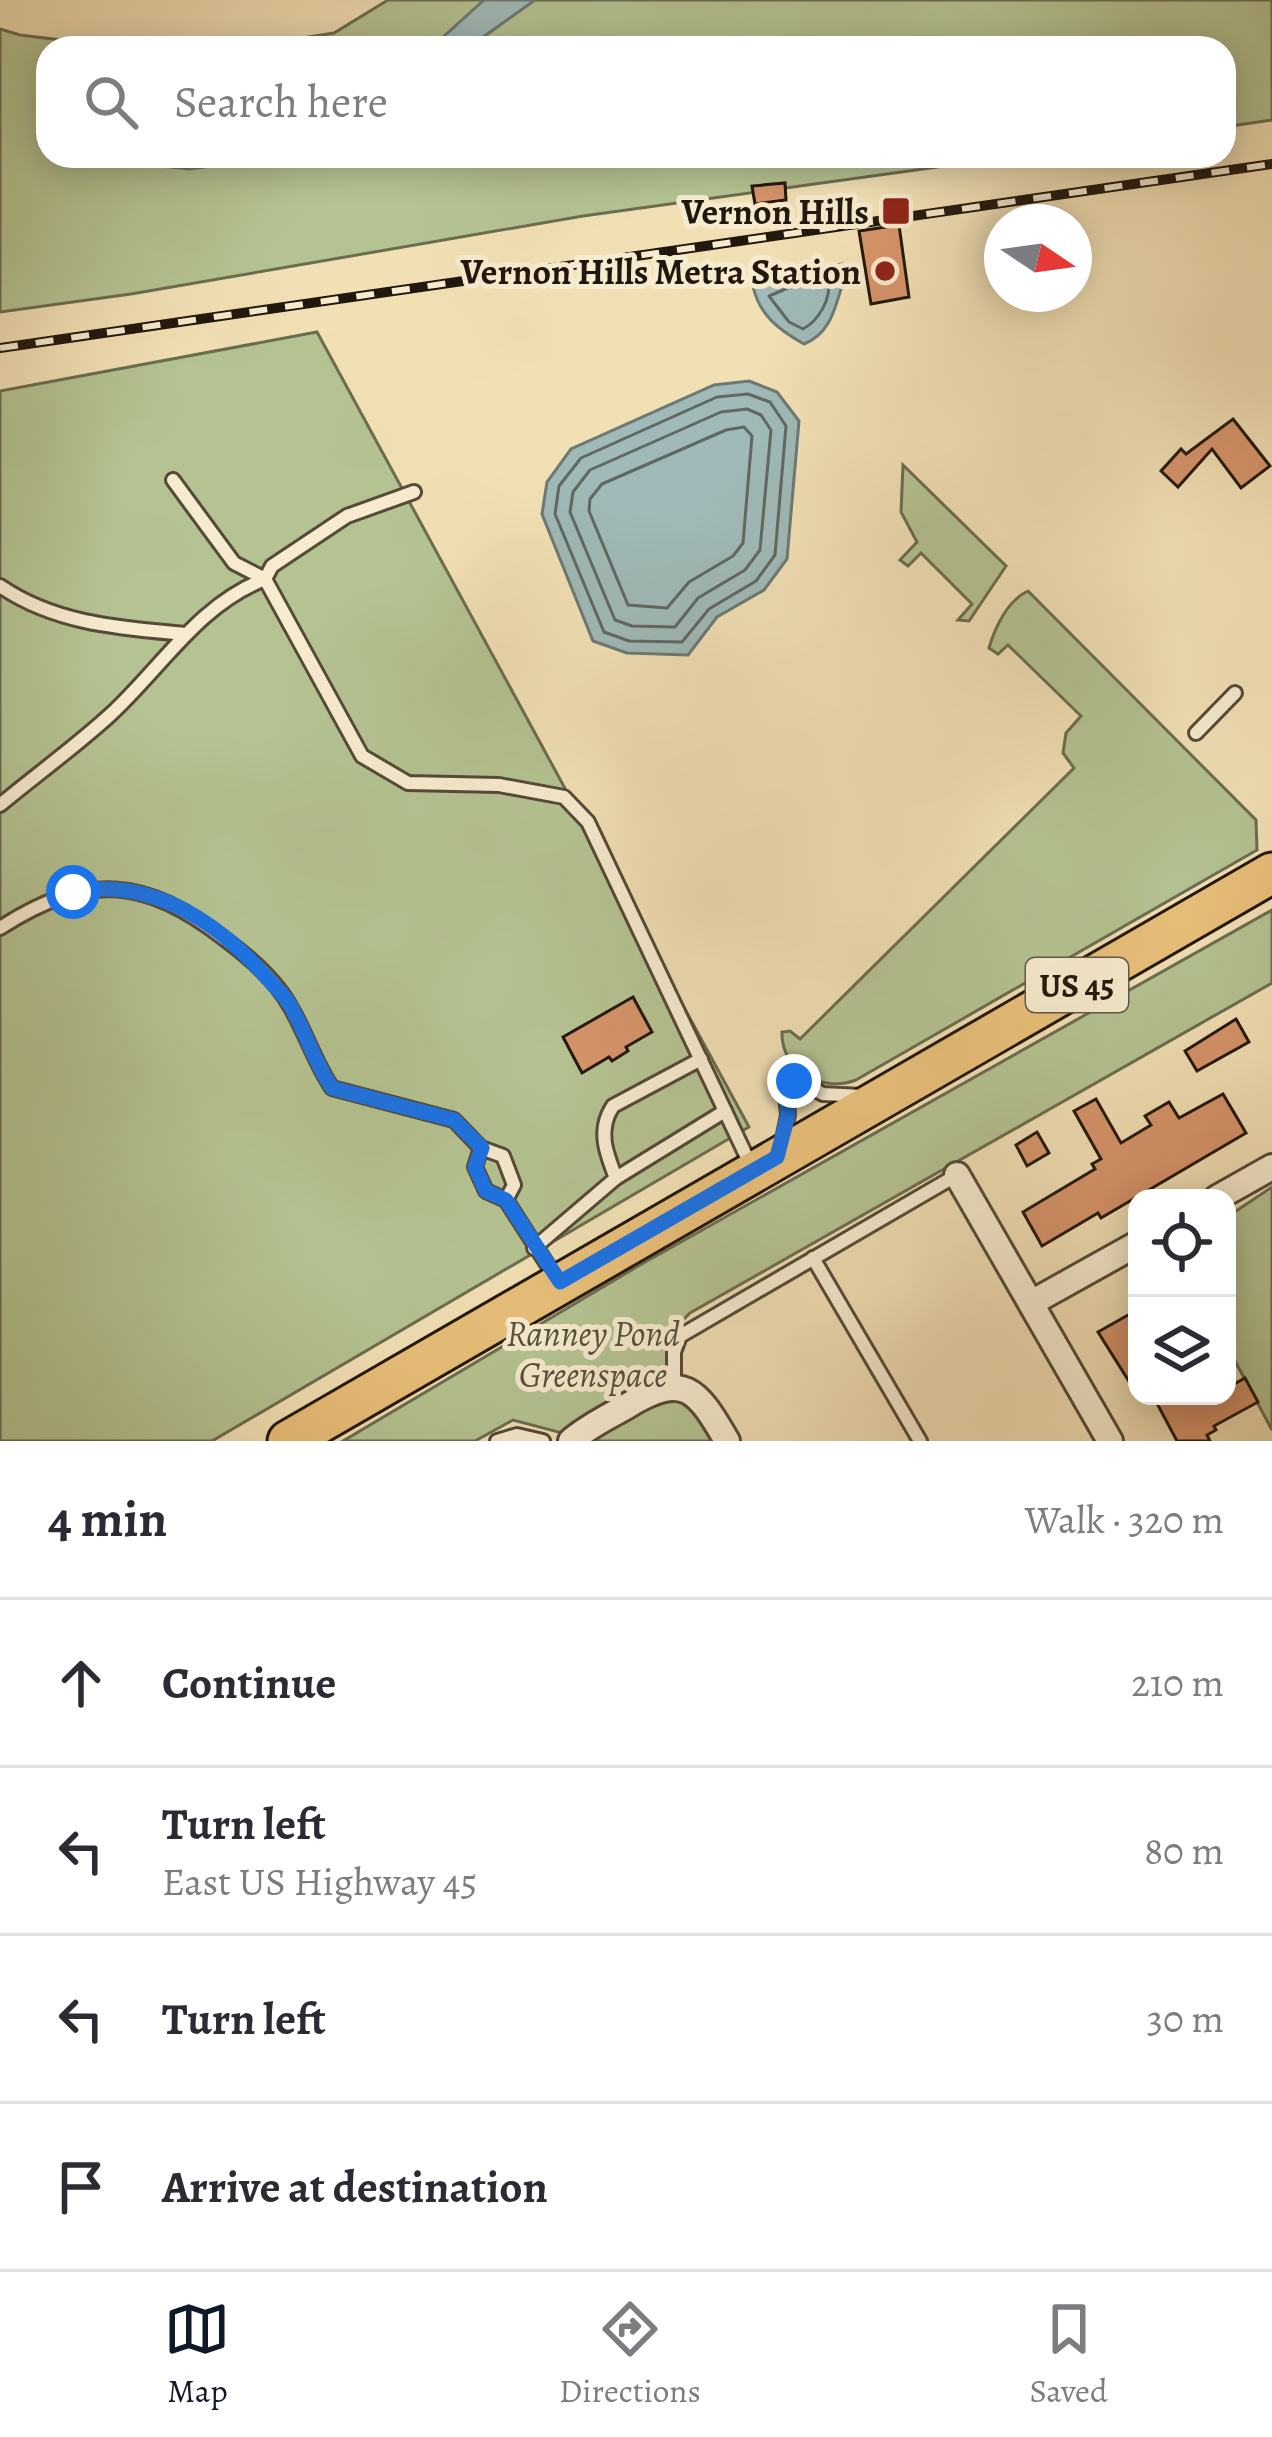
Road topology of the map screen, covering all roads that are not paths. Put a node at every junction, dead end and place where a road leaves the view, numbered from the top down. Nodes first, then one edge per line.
1 (173, 480) dead end
2 (414, 492) dead end
3 (265, 579) junction
4 (0, 586) edge
5 (184, 634) junction
6 (1235, 693) dead end
7 (1196, 733) dead end
8 (0, 805) edge
9 (1272, 873) edge
10 (0, 928) edge
11 (700, 1059) junction
12 (882, 1097) junction
13 (725, 1111) junction
14 (482, 1148) junction
15 (765, 1164) junction
16 (1272, 1167) edge
17 (957, 1175) joint
18 (616, 1178) junction
19 (1233, 1189) edge
20 (506, 1200) junction
21 (534, 1248) junction
22 (1128, 1249) edge
23 (813, 1258) junction
24 (560, 1282) junction
25 (1033, 1302) junction
26 (674, 1386) junction
27 (289, 1441) edge
28 (497, 1441) edge
29 (542, 1441) edge
30 (571, 1441) edge
31 (727, 1441) edge
32 (920, 1441) edge
33 (1110, 1441) edge

1 - 3 lane
2 - 3 lane
3 - 5 lane
3 - 11 lane
4 - 5 lane
5 - 8 lane
6 - 7 lane
9 - 12 main road, US 45
10 - 14 lane
11 - 13 lane
11 - 18 lane
12 - 15 main road, US 45
12 - 15 lane
13 - 15 lane
13 - 18 lane
14 - 20 lane
14 - 20 lane
15 - 24 main road, US 45
16 - 19 street
17 - 23 lane
17 - 25 street
18 - 21 lane
20 - 21 lane
21 - 24 lane
22 - 25 street
23 - 26 lane
23 - 32 lane
24 - 27 main road, US 45
25 - 33 street
26 - 30 street
26 - 31 street
28 - 29 lane

